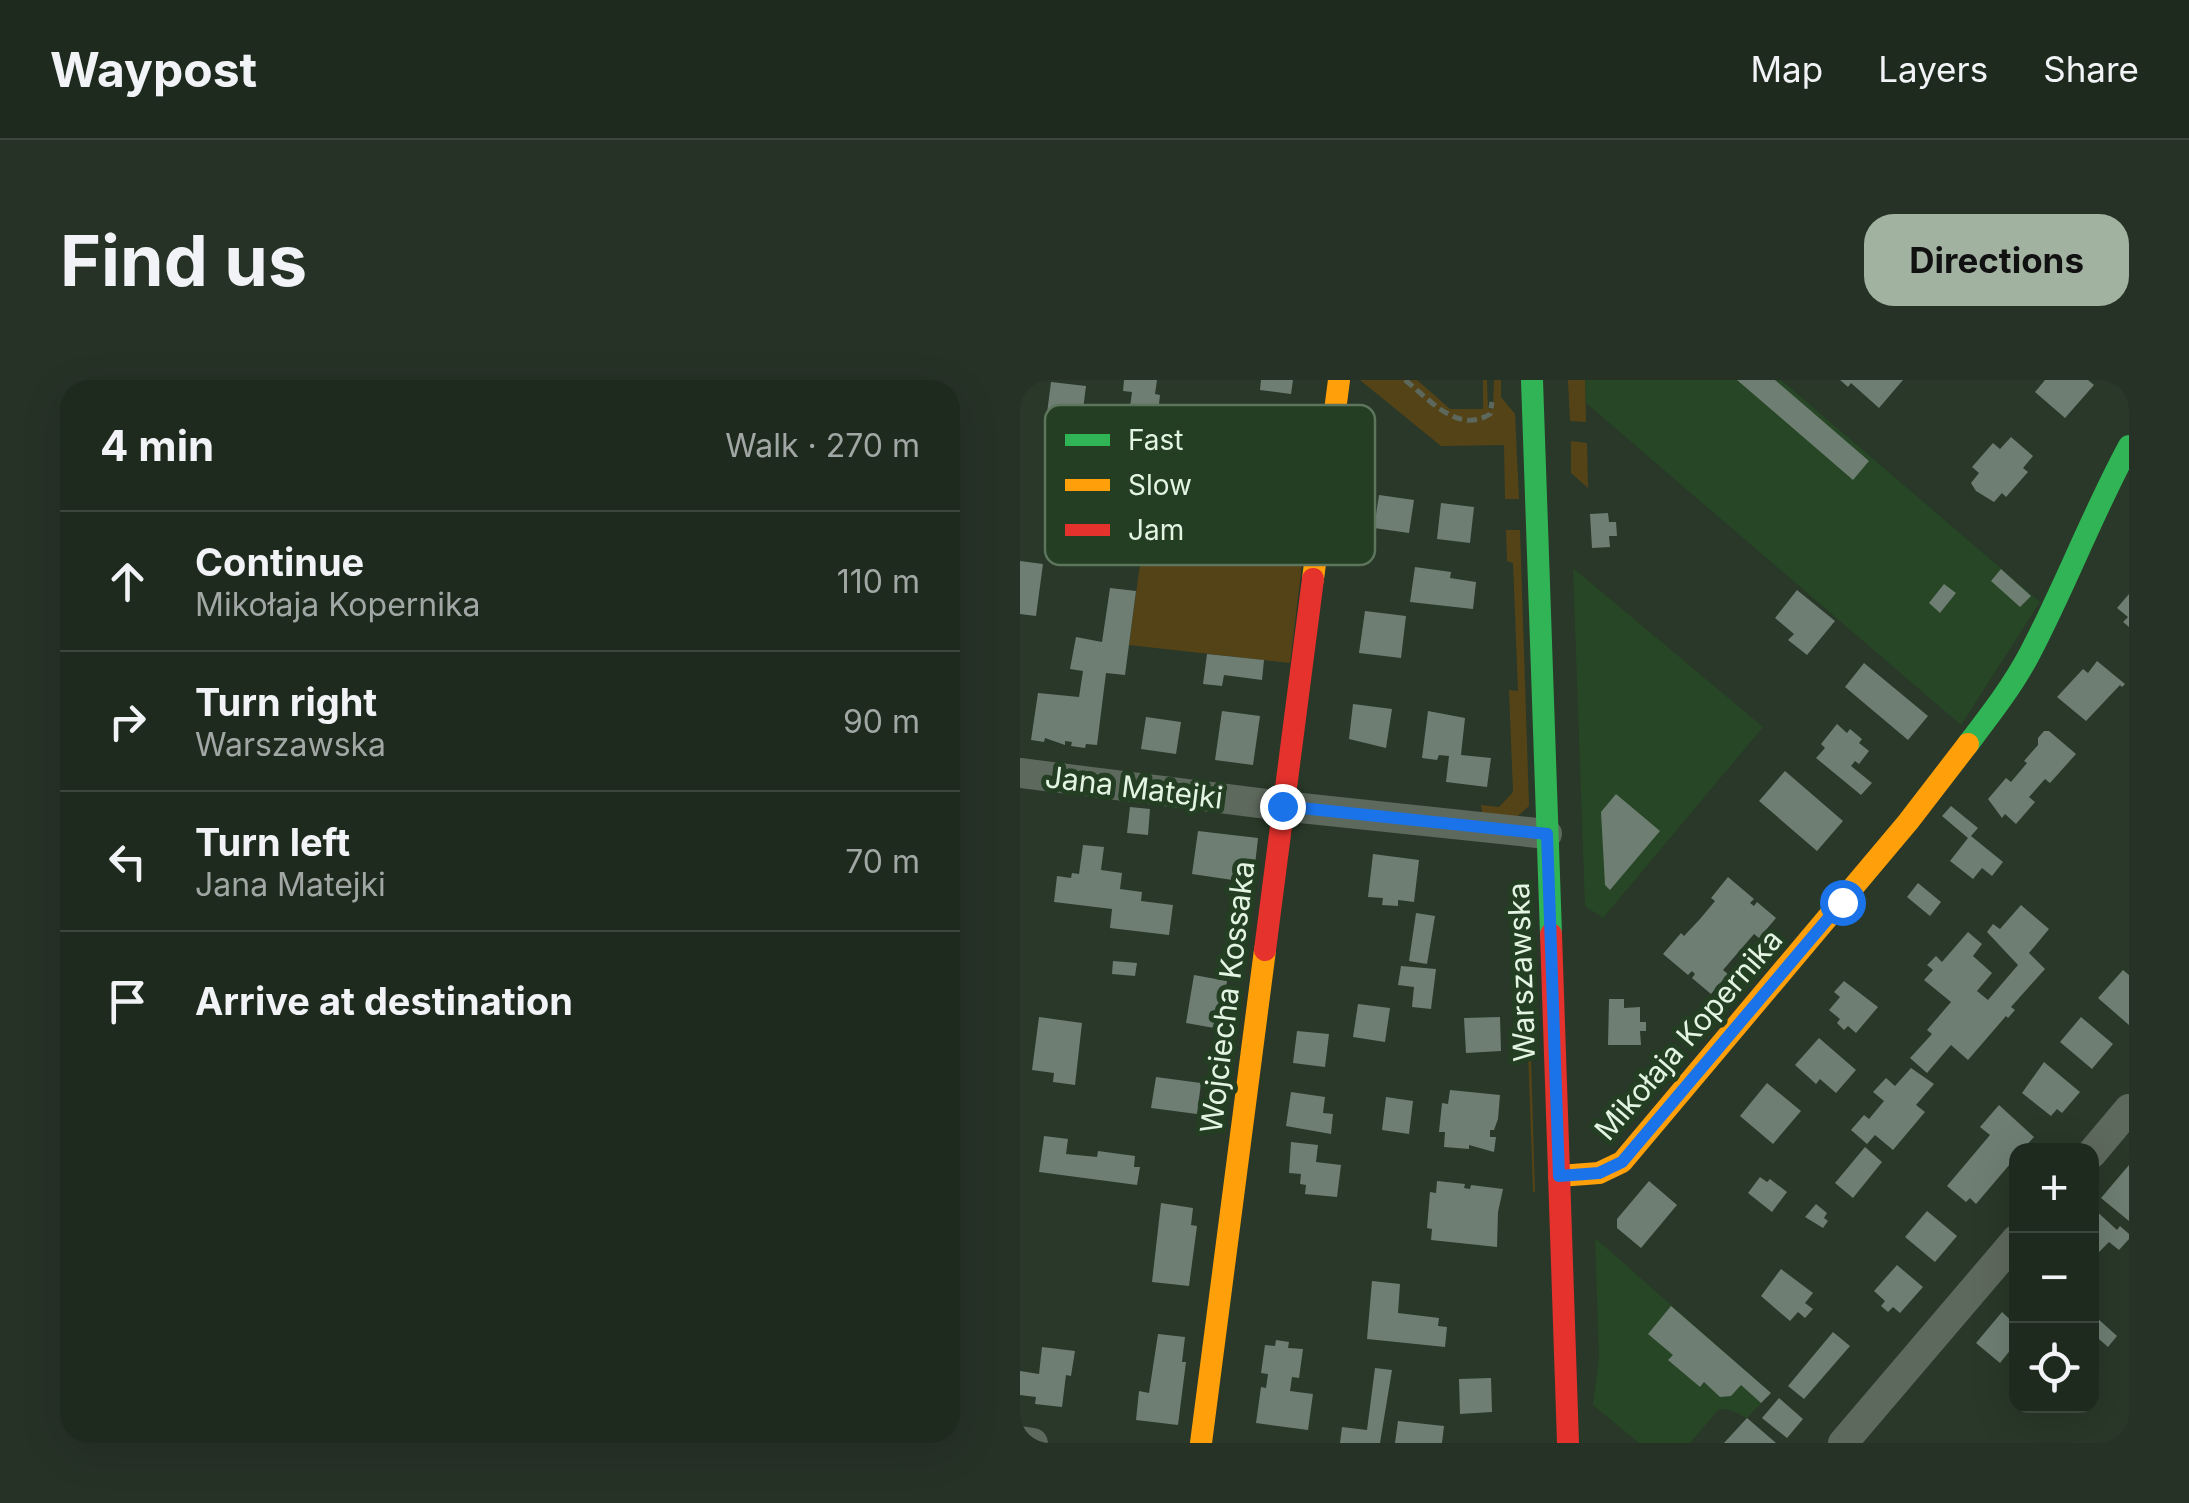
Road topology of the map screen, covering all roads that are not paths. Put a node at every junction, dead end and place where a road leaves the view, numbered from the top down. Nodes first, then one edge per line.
1 (1340, 380) edge
2 (1532, 380) edge
3 (1337, 405) edge
4 (2129, 446) edge
5 (1315, 565) edge
6 (1020, 773) edge
7 (1282, 806) junction
8 (1547, 834) junction
9 (2129, 1109) edge
10 (2099, 1144) edge
11 (1559, 1176) junction
12 (2009, 1248) edge
13 (1020, 1441) edge
14 (1033, 1443) edge
15 (1201, 1443) edge
16 (1568, 1443) edge
17 (1843, 1443) edge

1 - 3 street, Wojciecha Kossaka
2 - 8 street, Warszawska
4 - 11 street, Mikołaja Kopernika
5 - 7 street, Wojciecha Kossaka
6 - 7 street, Jana Matejki
7 - 8 street, Jana Matejki
7 - 15 street, Wojciecha Kossaka
8 - 11 street, Warszawska
9 - 10 street
11 - 16 street, Warszawska
12 - 17 street
13 - 14 street

